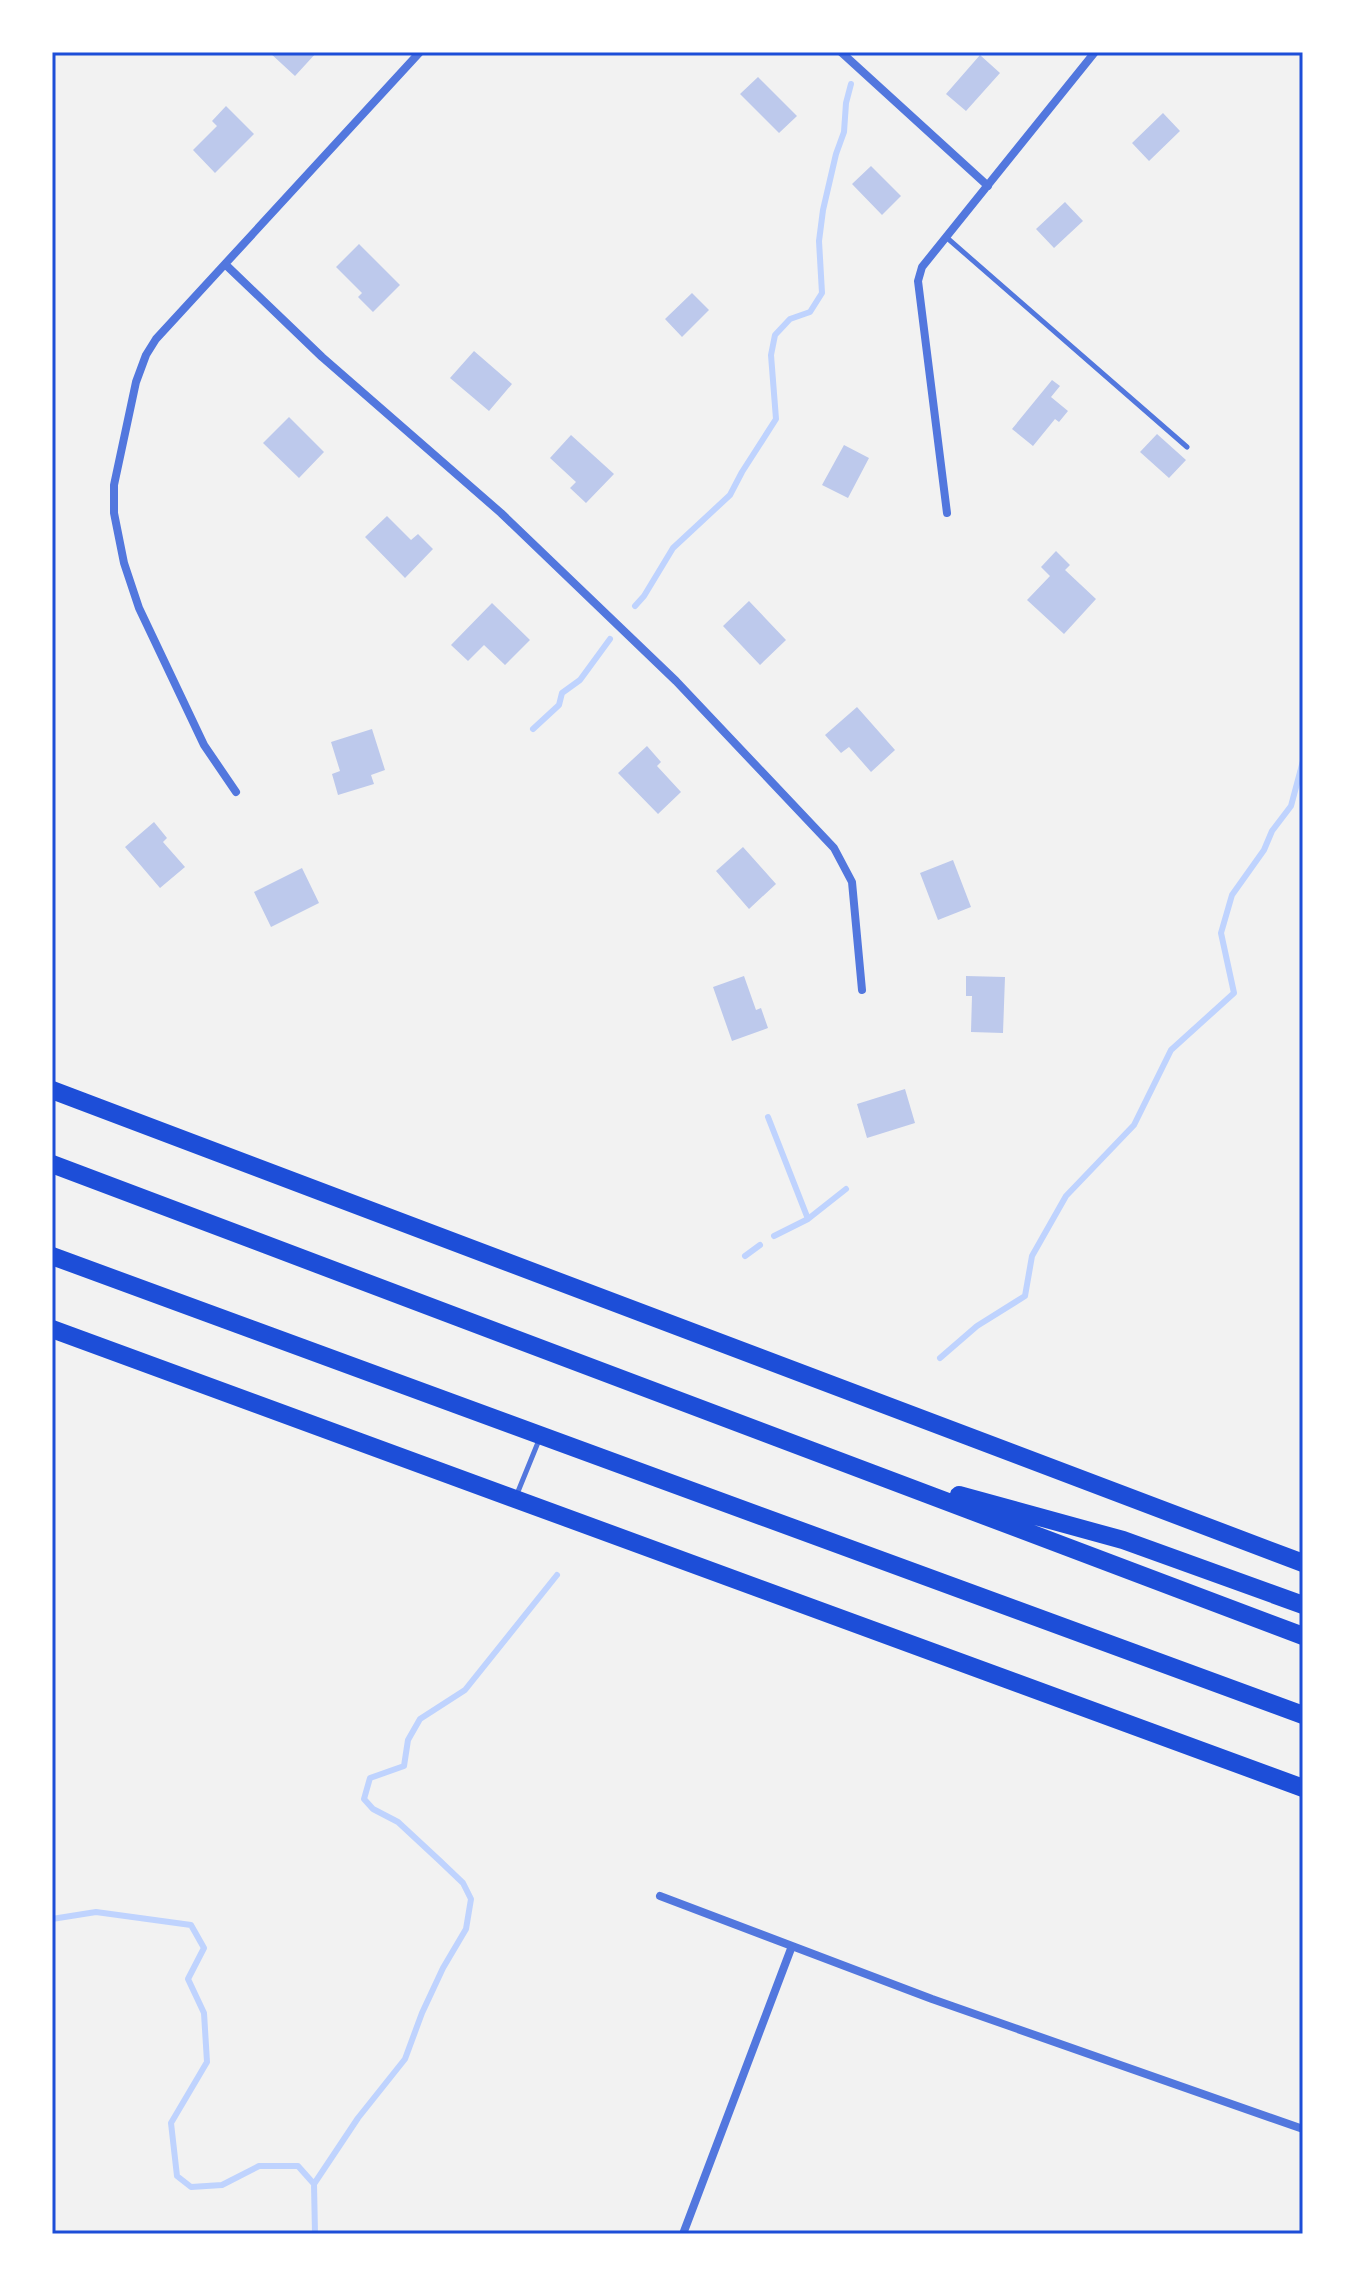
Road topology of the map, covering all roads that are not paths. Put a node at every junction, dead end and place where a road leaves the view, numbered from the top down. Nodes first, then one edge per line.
1 (420, 52) edge
2 (841, 52) edge
3 (1095, 52) edge
4 (988, 186) junction
5 (946, 237) junction
6 (226, 265) junction
7 (1187, 447) dead end
8 (947, 513) dead end
9 (236, 792) dead end
10 (862, 990) dead end
11 (52, 1090) edge
12 (52, 1164) edge
13 (52, 1256) edge
14 (52, 1329) edge
15 (541, 1436) junction
16 (852, 1466) junction
17 (515, 1498) junction
18 (1303, 1563) edge
19 (1303, 1605) edge
20 (1303, 1636) edge
21 (1303, 1715) edge
22 (1303, 1788) edge
23 (660, 1896) dead end
24 (792, 1946) junction
25 (1303, 2129) edge
26 (683, 2234) edge

1 - 6 street
2 - 4 street
3 - 4 street
4 - 5 street
5 - 7 lane
5 - 8 street
6 - 9 street
6 - 10 street
11 - 18 highway
12 - 16 highway
13 - 15 highway
14 - 17 highway
15 - 17 lane
15 - 21 highway
16 - 19 highway
16 - 20 highway
17 - 22 highway
23 - 24 street
24 - 25 street
24 - 26 street

